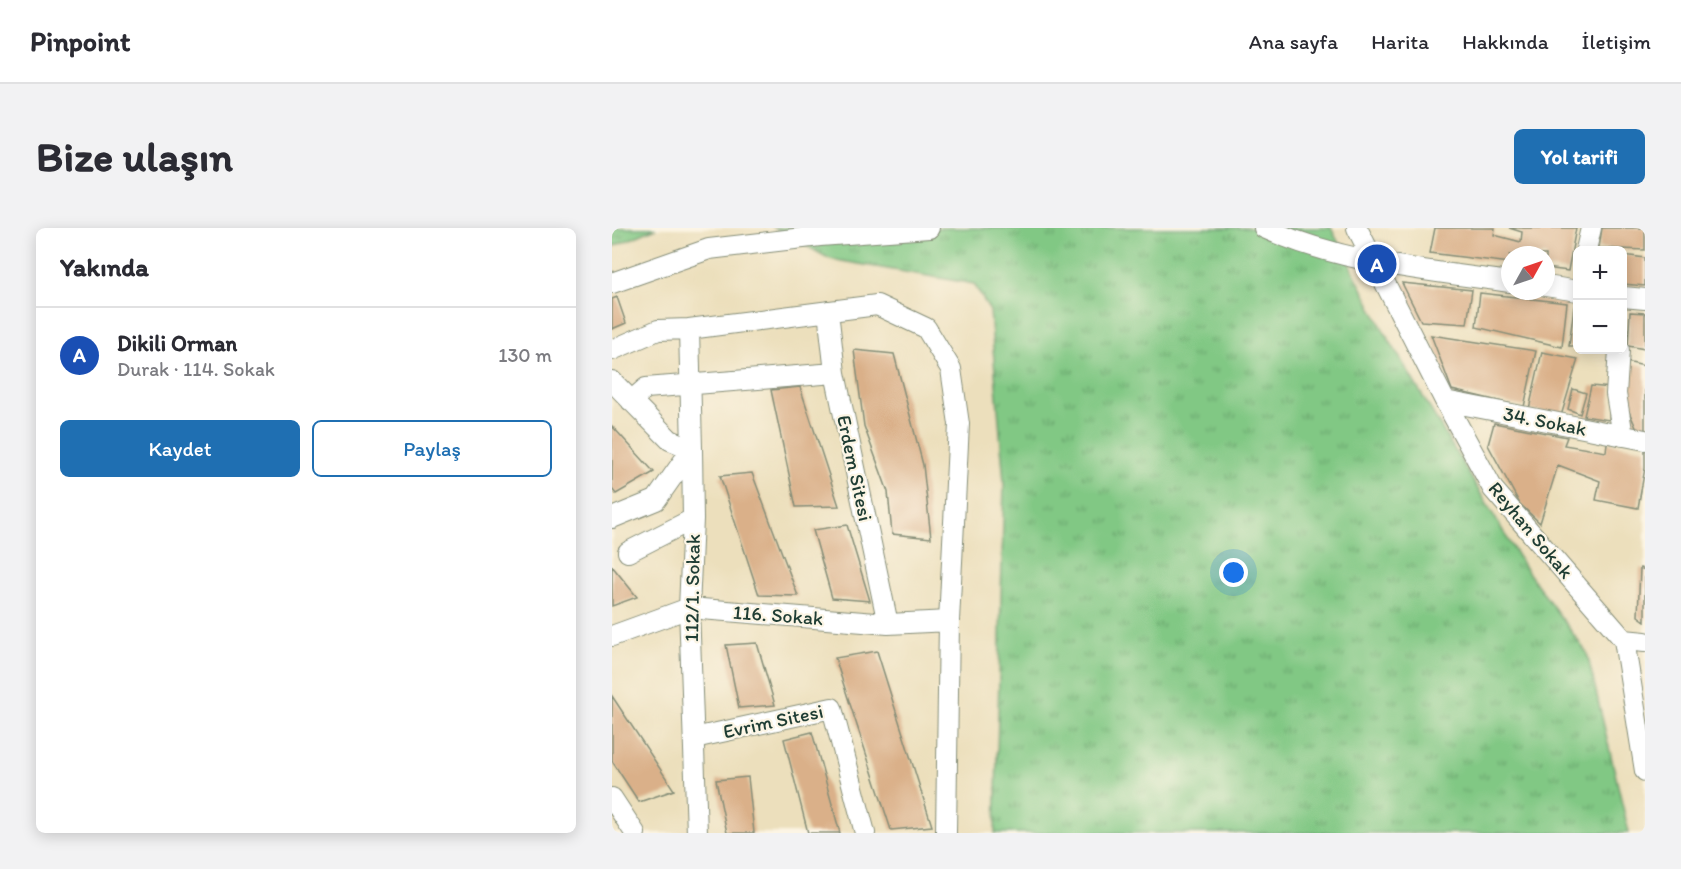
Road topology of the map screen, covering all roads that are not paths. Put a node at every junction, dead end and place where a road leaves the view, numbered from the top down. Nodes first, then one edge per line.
1 (929, 228) edge
2 (1264, 228) edge
3 (1357, 228) edge
4 (1591, 228) edge
5 (1587, 246) edge
6 (1377, 264) junction
7 (1501, 281) edge
8 (612, 283) edge
9 (1555, 287) edge
10 (1573, 290) edge
11 (1645, 299) edge
12 (1627, 301) edge
13 (828, 311) junction
14 (690, 329) junction
15 (612, 351) edge
16 (1619, 354) edge
17 (835, 373) junction
18 (612, 381) edge
19 (691, 384) junction
20 (631, 401) junction
21 (1445, 401) junction
22 (1623, 436) junction
23 (1645, 440) edge
24 (693, 448) junction
25 (612, 518) edge
26 (693, 519) junction
27 (628, 552) dead end
28 (689, 608) junction
29 (949, 621) junction
30 (888, 624) junction
31 (612, 636) edge
32 (1624, 640) junction
33 (1645, 642) edge
34 (694, 738) junction
35 (1642, 741) edge
36 (1645, 771) edge
37 (612, 798) edge
38 (635, 833) edge
39 (697, 833) edge
40 (865, 833) edge
41 (946, 833) edge

1 - 8 street
2 - 6 street
3 - 6 street, Reyhan Sokak
4 - 5 street
6 - 7 street
6 - 21 street, Reyhan Sokak
9 - 10 street
11 - 12 street
13 - 14 street
13 - 17 street, Erdem Sitesi
13 - 29 street
14 - 15 street
14 - 19 street, 112/1. Sokak
16 - 22 street
17 - 19 street
17 - 30 street, Erdem Sitesi
18 - 20 street
19 - 20 street
19 - 24 street, 112/1. Sokak
20 - 24 street
21 - 22 street, 34. Sokak
21 - 32 street, Reyhan Sokak
22 - 23 street, 34. Sokak
24 - 25 street
24 - 26 street, 112/1. Sokak
26 - 27 street
26 - 28 street, 112/1. Sokak
28 - 30 street, 116. Sokak
28 - 31 street, 116. Sokak
28 - 34 street, 112/1. Sokak
29 - 30 street, 116. Sokak
29 - 41 street
32 - 33 street
32 - 35 street
34 - 39 street, 112/1. Sokak
34 - 40 street, Evrim Sitesi
35 - 36 street
37 - 38 street

